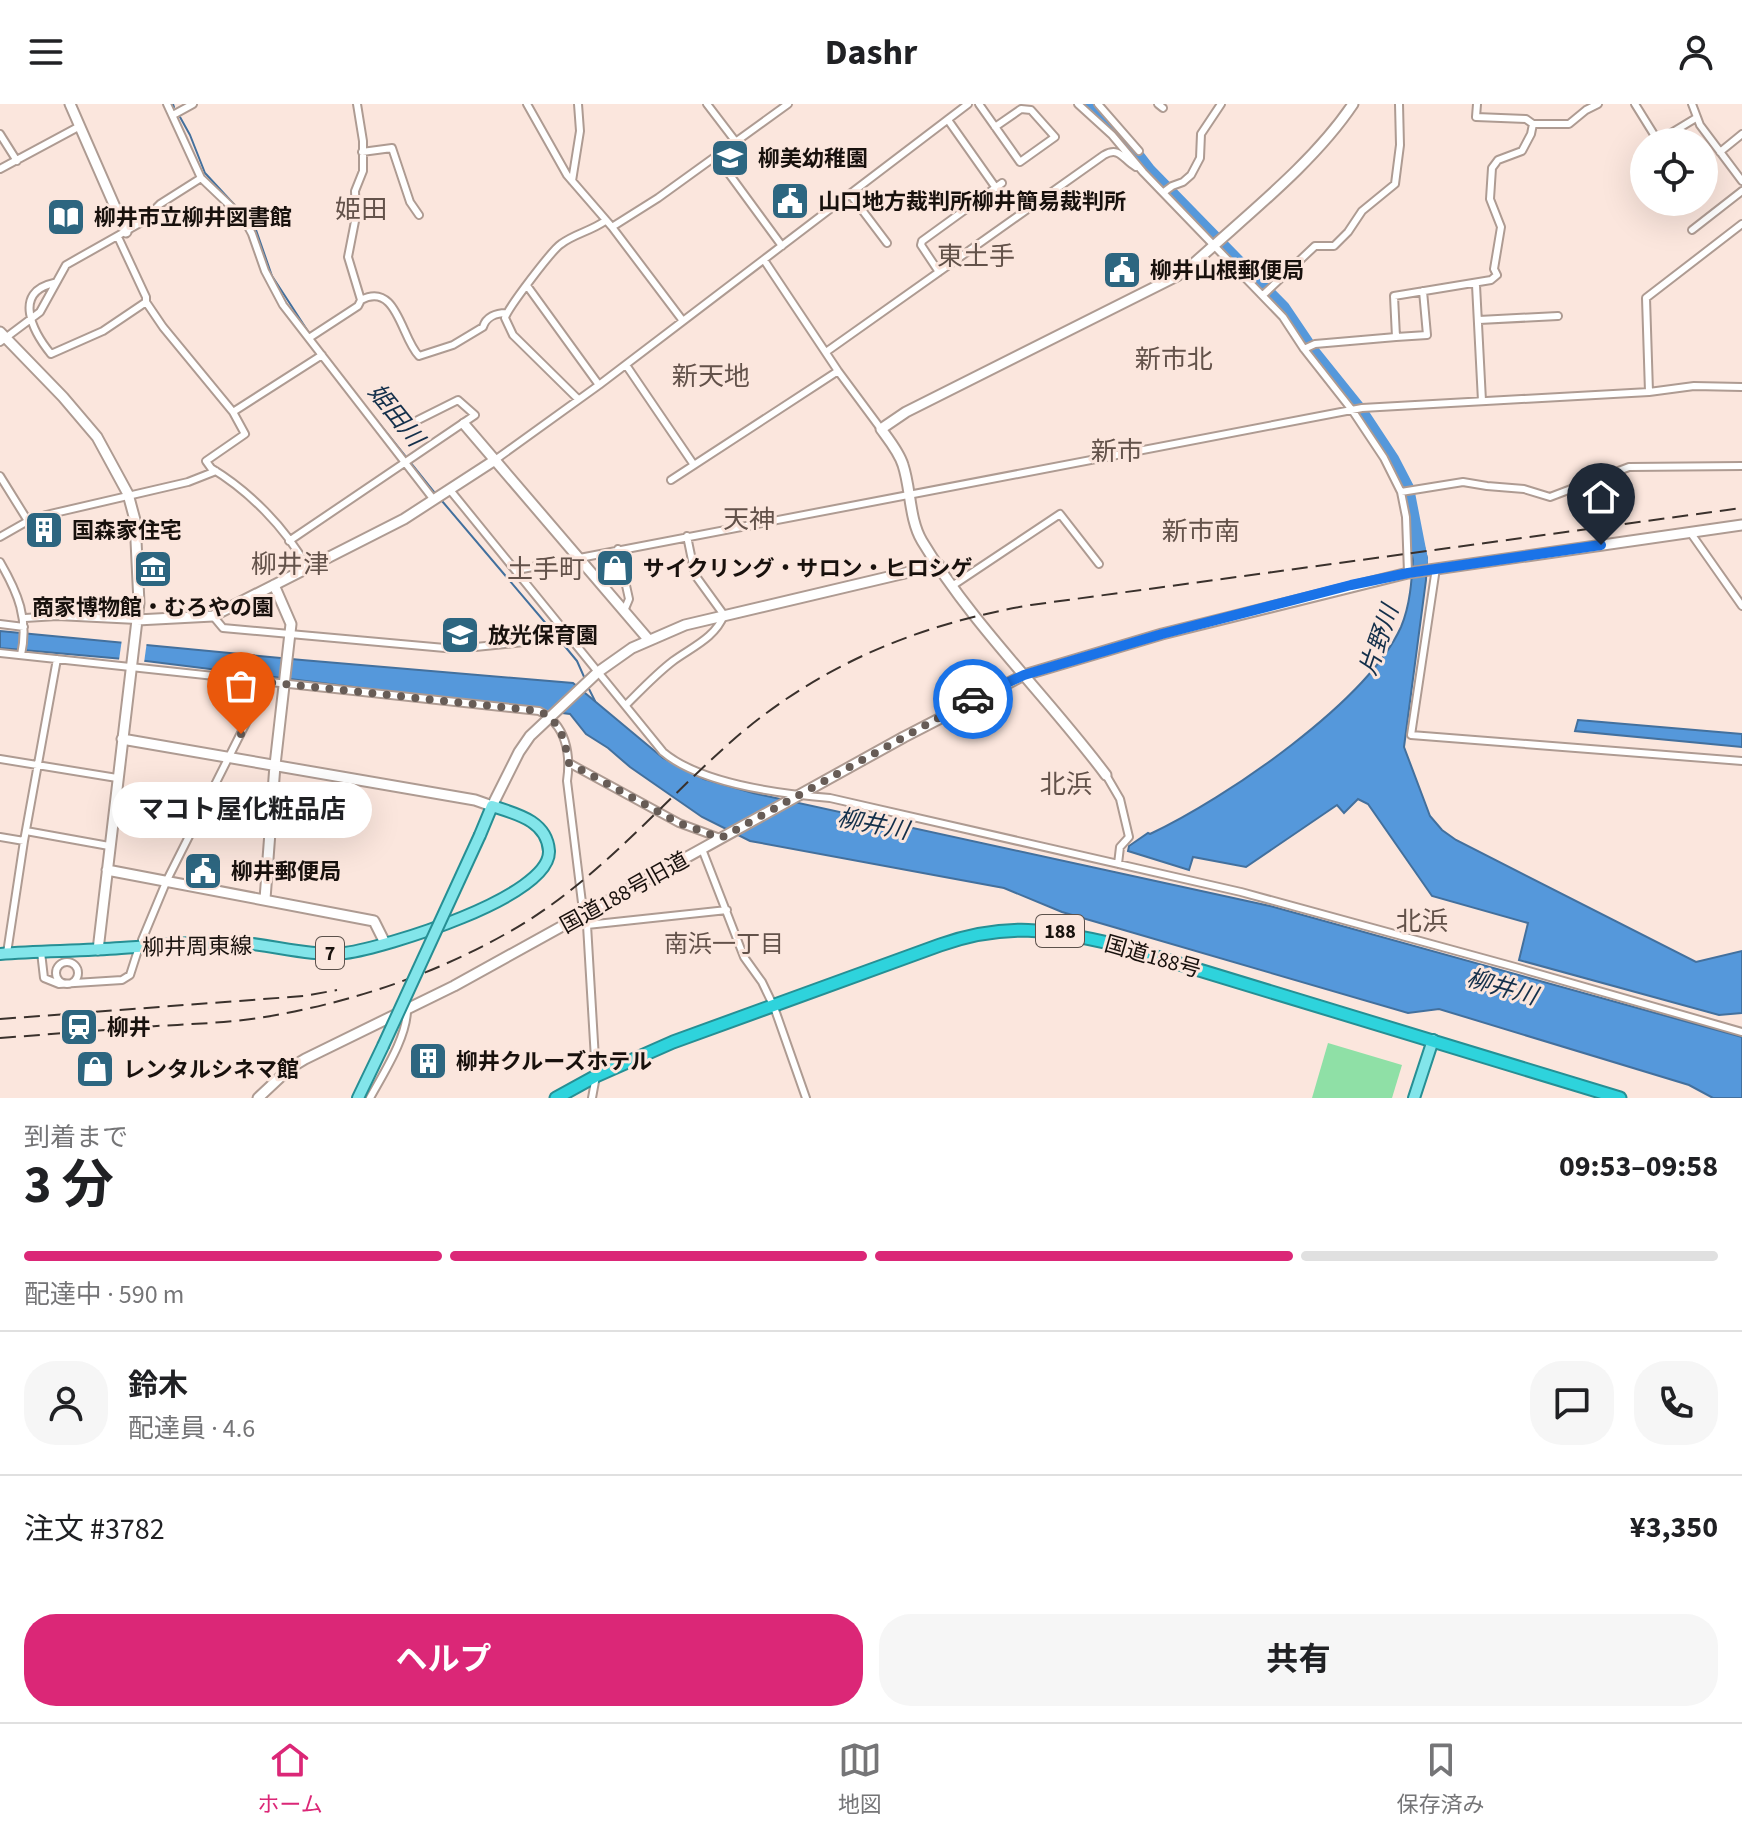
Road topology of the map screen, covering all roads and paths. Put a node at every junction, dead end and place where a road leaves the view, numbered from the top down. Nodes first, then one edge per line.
1 (70, 104) edge
2 (167, 104) edge
3 (193, 104) edge
4 (357, 104) edge
5 (527, 104) edge
6 (578, 104) edge
7 (707, 104) edge
8 (788, 104) edge
9 (968, 104) edge
10 (979, 104) edge
11 (1078, 104) edge
12 (1098, 104) edge
13 (1221, 104) edge
14 (1353, 104) edge
15 (1399, 104) edge
16 (1477, 104) edge
17 (1598, 104) edge
18 (1635, 104) edge
19 (1692, 104) edge
20 (1090, 108) edge
21 (173, 115) junction
22 (1696, 118) junction
23 (948, 120) junction
24 (1533, 124) junction
25 (80, 126) junction
26 (995, 127) junction
27 (0, 134) edge
28 (1742, 134) edge
29 (736, 142) junction
30 (1139, 151) dead end
31 (362, 152) junction
32 (1720, 152) junction
33 (716, 156) junction
34 (17, 161) junction
35 (1139, 167) junction
36 (0, 169) edge
37 (201, 178) junction
38 (572, 181) junction
39 (1742, 181) edge
40 (1168, 189) junction
41 (1742, 191) edge
42 (850, 194) junction
43 (419, 215) dead end
44 (605, 221) junction
45 (1742, 224) edge
46 (612, 227) junction
47 (1692, 230) dead end
48 (122, 234) junction
49 (887, 243) dead end
50 (1214, 245) junction
51 (782, 246) junction
52 (764, 260) junction
53 (939, 272) junction
54 (54, 283) junction
55 (1476, 285) junction
56 (528, 287) junction
57 (1423, 291) junction
58 (1263, 295) junction
59 (361, 300) junction
60 (146, 302) junction
61 (506, 313) junction
62 (1558, 316) dead end
63 (32, 320) junction
64 (1479, 320) junction
65 (683, 321) junction
66 (2, 337) edge
67 (1396, 337) junction
68 (309, 338) junction
69 (1307, 347) junction
70 (826, 352) junction
71 (322, 355) junction
72 (626, 365) junction
73 (838, 371) junction
74 (599, 385) junction
75 (1742, 387) edge
76 (1649, 392) junction
77 (578, 399) junction
78 (1482, 401) junction
79 (1356, 409) junction
80 (233, 412) junction
81 (418, 420) dead end
82 (464, 424) junction
83 (881, 429) junction
84 (495, 460) junction
85 (407, 463) junction
86 (694, 465) junction
87 (1742, 466) edge
88 (216, 471) junction
89 (0, 476) edge
90 (671, 480) dead end
91 (1402, 491) junction
92 (128, 494) junction
93 (910, 494) junction
94 (440, 496) junction
95 (28, 521) junction
96 (1742, 525) edge
97 (1690, 532) junction
98 (687, 536) junction
99 (0, 537) edge
100 (289, 541) junction
101 (618, 549) junction
102 (578, 557) junction
103 (0, 562) edge
104 (1099, 564) dead end
105 (939, 565) junction
106 (307, 567) junction
107 (1434, 569) junction
108 (517, 570) junction
109 (1411, 572) junction
110 (274, 585) junction
111 (952, 586) junction
112 (1742, 606) edge
113 (624, 611) junction
114 (724, 615) junction
115 (213, 616) junction
116 (25, 618) junction
117 (137, 620) junction
118 (0, 624) edge
119 (24, 629) junction
120 (564, 630) junction
121 (291, 634) junction
122 (648, 639) junction
123 (1, 653) edge
124 (21, 654) junction
125 (57, 659) junction
126 (0, 663) edge
127 (130, 664) junction
128 (598, 672) junction
129 (1024, 675) junction
130 (284, 680) junction
131 (256, 681) junction
132 (626, 705) junction
133 (554, 715) junction
134 (122, 739) junction
135 (230, 758) junction
136 (0, 759) edge
137 (1742, 761) edge
138 (569, 763) junction
139 (275, 765) junction
140 (39, 766) junction
141 (1106, 775) joint
142 (117, 778) junction
143 (796, 797) junction
144 (492, 806) junction
145 (26, 831) junction
146 (0, 837) edge
147 (724, 837) junction
148 (24, 841) junction
149 (109, 846) junction
150 (702, 849) junction
151 (1118, 864) junction
152 (107, 870) junction
153 (167, 880) junction
154 (265, 899) junction
155 (727, 910) junction
156 (584, 913) junction
157 (587, 925) junction
158 (385, 943) junction
159 (141, 944) junction
160 (98, 950) junction
161 (41, 952) junction
162 (4, 954) edge
163 (774, 1007) junction
164 (407, 1008) junction
165 (1742, 1032) edge
166 (1433, 1040) junction
167 (596, 1076) junction
168 (258, 1098) edge
169 (358, 1098) edge
170 (370, 1098) edge
171 (556, 1098) edge
172 (592, 1098) edge
173 (806, 1098) edge
174 (1414, 1098) edge
175 (1620, 1098) edge

1 - 25 street
2 - 21 street
3 - 21 street
4 - 31 street
5 - 38 street
6 - 38 street
7 - 29 street
8 - 29 street
9 - 23 street
10 - 26 street
11 - 20 street
12 - 30 street
13 - 40 street
14 - 50 street
15 - 58 street
16 - 24 street
17 - 24 street
18 - 22 street
19 - 22 street
20 - 35 street
21 - 37 street
22 - 32 street
23 - 42 street
23 - 53 street
24 - 55 street
25 - 34 street
25 - 48 street
26 - 26 street
27 - 34 street
28 - 32 street
29 - 33 street
31 - 43 street
31 - 59 street
32 - 39 street
33 - 46 street
33 - 51 street
34 - 36 street
35 - 40 street
35 - 53 street
37 - 48 street
37 - 68 street
38 - 44 street
40 - 50 street
41 - 47 street
42 - 49 street
42 - 51 street
44 - 46 street
44 - 56 street
45 - 76 street
46 - 65 street
48 - 54 street
48 - 60 street
50 - 58 street
50 - 83 street
51 - 52 street
52 - 65 street
52 - 70 street
53 - 70 street
54 - 63 street
54 - 63 street
55 - 57 street
55 - 64 street
56 - 61 street
56 - 74 street
57 - 67 street
57 - 67 street
58 - 69 street
59 - 61 street
59 - 68 street
60 - 63 street
60 - 80 street
61 - 77 street
62 - 64 street
63 - 66 street
64 - 78 street
65 - 72 street
66 - 92 street
67 - 69 street
68 - 71 street
69 - 79 street
70 - 73 street
71 - 80 street
71 - 85 street
72 - 74 street
72 - 86 street
73 - 83 street
73 - 86 street
74 - 77 street
75 - 76 street
76 - 78 street
77 - 84 street
78 - 79 street
79 - 91 street
79 - 93 street
80 - 88 street
81 - 82 street
82 - 84 street
82 - 85 street
83 - 93 street
84 - 94 street
84 - 102 street
85 - 94 street
85 - 100 street
86 - 90 street
87 - 91 street
88 - 92 street
88 - 100 street
89 - 95 street
91 - 109 street
92 - 95 street
92 - 117 street
93 - 98 street
93 - 105 street
94 - 106 street
94 - 108 street
95 - 99 street
96 - 97 street, 国道188号旧道
97 - 107 street, 国道188号旧道
97 - 112 street
98 - 101 street
98 - 114 street
100 - 106 street
101 - 102 street
101 - 113 street
102 - 108 street
102 - 113 street
103 - 116 street
104 - 111 street
105 - 111 street
105 - 114 street
106 - 110 street
107 - 109 street, 国道188号旧道
107 - 137 street
108 - 120 street
109 - 129 street, 国道188号旧道
110 - 115 street
110 - 121 street
111 - 129 street
113 - 122 street
114 - 122 street
114 - 132 street
115 - 117 street
115 - 121 street
116 - 117 street
116 - 119 street
117 - 127 street
118 - 119 street
119 - 124 street
120 - 121 street
120 - 128 street
121 - 130 street
122 - 128 street
123 - 124 street
123 - 126 street
124 - 125 street
125 - 127 street
125 - 140 street
127 - 131 street
127 - 134 street
128 - 132 street
128 - 133 street
129 - 141 street
129 - 143 street, 国道188号旧道
130 - 131 street
130 - 133 street
130 - 139 street
131 - 135 street
132 - 143 street
133 - 138 street
133 - 144 street
134 - 135 street
134 - 142 street
135 - 139 street
135 - 153 street
136 - 140 street
138 - 147 street
138 - 156 street
139 - 144 street
139 - 154 street
140 - 142 street
140 - 145 street
141 - 151 street
142 - 149 street
143 - 147 street, 国道188号旧道
143 - 151 street
144 - 158 main road, 柳井周東線 / 7
144 - 169 main road, bridge
145 - 148 street
145 - 149 street
146 - 148 street
147 - 150 street, 国道188号旧道
148 - 162 street
149 - 152 street
150 - 155 street
150 - 156 street, 国道188号旧道
151 - 165 street
152 - 153 street
152 - 160 street
153 - 154 street
153 - 159 street
154 - 158 street
155 - 157 street
155 - 163 street
156 - 157 street
156 - 164 street, 国道188号旧道
157 - 167 street
158 - 159 main road, 柳井周東線 / 7
159 - 160 main road, 柳井周東線 / 7
159 - 161 street
160 - 161 main road, 柳井周東線 / 7
161 - 162 main road, 柳井周東線 / 7
163 - 166 highway, 国道188号 / 188
163 - 167 highway, 国道188号 / 188
163 - 173 street
164 - 168 street, 国道188号旧道
164 - 170 street
166 - 174 main road
166 - 175 highway, 国道188号 / 188
167 - 171 highway, 国道188号 / 188
167 - 172 street

